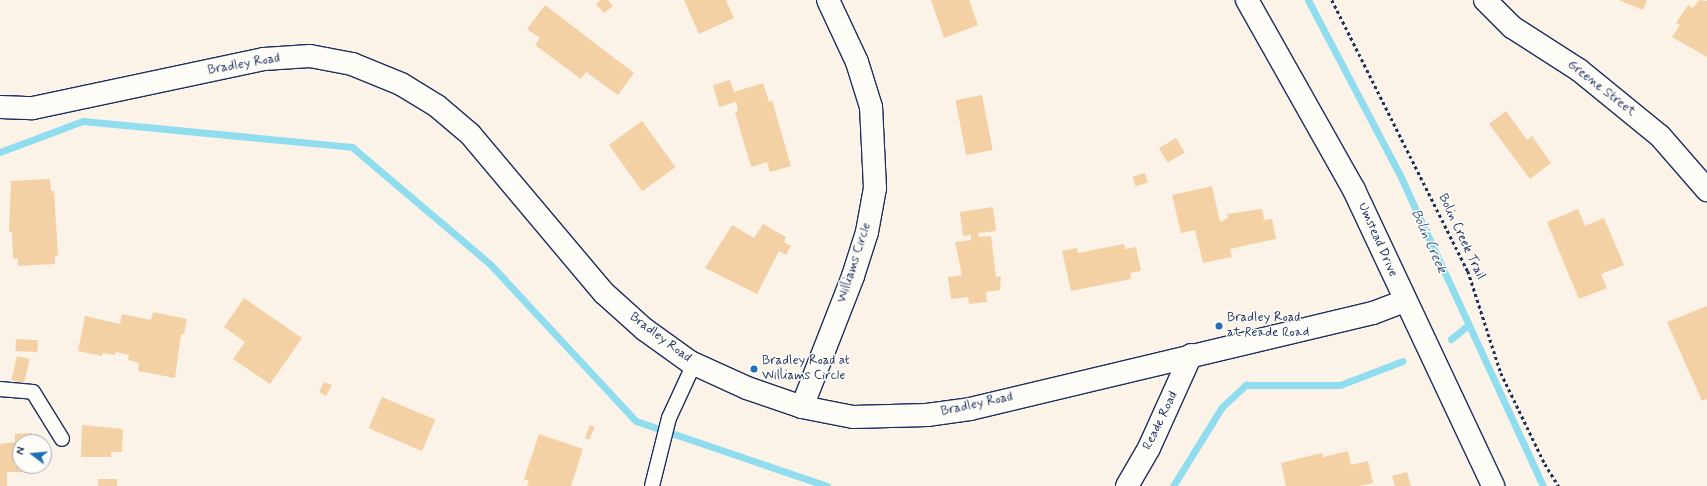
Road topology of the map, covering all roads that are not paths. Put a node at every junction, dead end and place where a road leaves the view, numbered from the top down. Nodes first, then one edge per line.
1 (828, 0) edge
2 (1247, 0) edge
3 (1485, 0) edge
4 (0, 107) edge
5 (1707, 190) edge
6 (1404, 300) junction
7 (1191, 355) junction
8 (694, 364) junction
9 (0, 389) edge
10 (802, 407) junction
11 (62, 439) dead end
12 (652, 486) edge
13 (1127, 486) edge
14 (1493, 486) edge

1 - 10 street, Williams Circle
2 - 6 street, Umstead Drive
3 - 5 street, Greene Street
4 - 8 street, Bradley Road
6 - 7 street, Bradley Road
6 - 14 street, Umstead Drive
7 - 10 street, Bradley Road
7 - 13 street, Reade Road
8 - 10 street, Bradley Road
8 - 12 lane
9 - 11 lane

